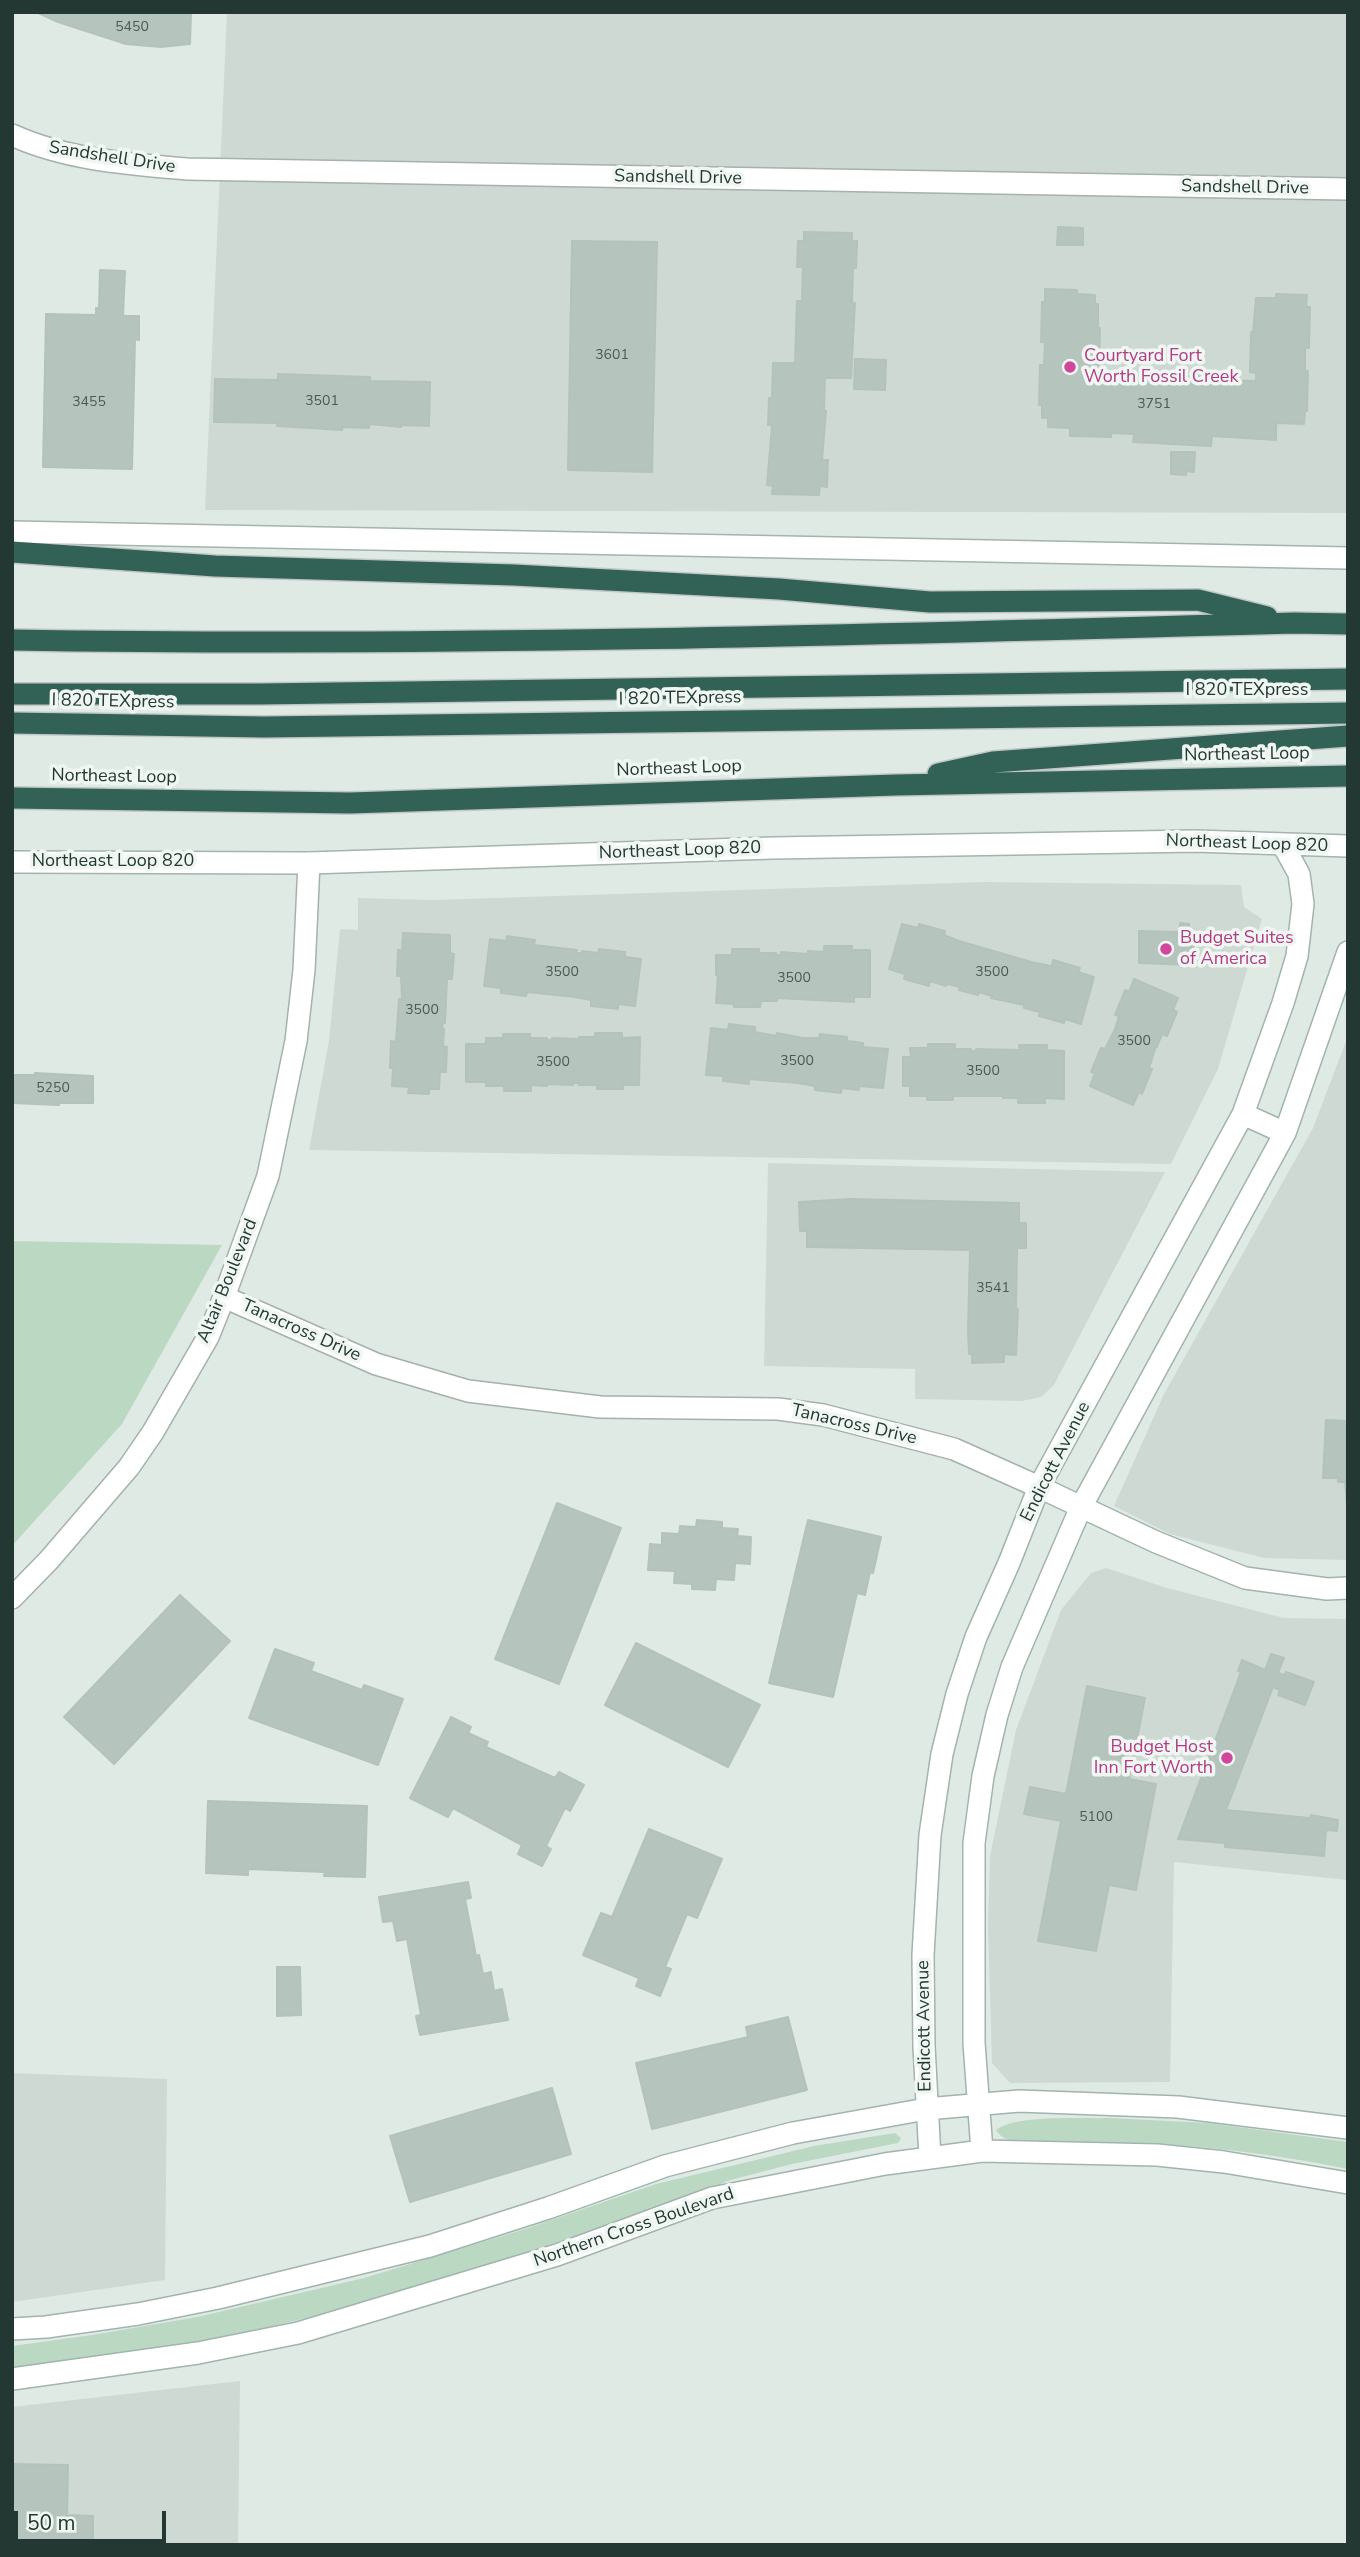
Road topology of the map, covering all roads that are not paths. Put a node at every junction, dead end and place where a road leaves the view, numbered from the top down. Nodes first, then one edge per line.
1 (12, 135) edge
2 (1348, 190) edge
3 (12, 532) edge
4 (12, 552) edge
5 (1342, 554) edge
6 (1293, 624) junction
7 (1348, 624) edge
8 (12, 640) edge
9 (1348, 679) edge
10 (12, 694) edge
11 (1348, 713) edge
12 (12, 723) edge
13 (1348, 736) edge
14 (1348, 776) edge
15 (896, 785) junction
16 (12, 798) edge
17 (1283, 845) junction
18 (1348, 846) edge
19 (12, 862) edge
20 (309, 863) junction
21 (1348, 952) edge
22 (1243, 1114) junction
23 (1285, 1133) junction
24 (224, 1297) junction
25 (1039, 1487) junction
26 (1081, 1507) junction
27 (1348, 1588) edge
28 (12, 1598) edge
29 (979, 2104) junction
30 (926, 2109) junction
31 (1348, 2128) edge
32 (982, 2151) junction
33 (930, 2158) junction
34 (1348, 2183) edge
35 (12, 2329) edge
36 (12, 2379) edge

1 - 2 street, Sandshell Drive
3 - 5 street
4 - 6 highway
6 - 7 highway
6 - 8 highway
9 - 10 highway, I 820 TEXpress
11 - 12 highway, I 820 TEXpress
13 - 15 highway
14 - 15 highway, Northeast Loop
15 - 16 highway, Northeast Loop
17 - 18 street, Northeast Loop 820
17 - 20 street, Northeast Loop 820
17 - 22 street, Endicott Avenue
19 - 20 street, Northeast Loop 820
20 - 24 street, Altair Boulevard
21 - 23 street
22 - 23 street
22 - 25 street, Endicott Avenue
23 - 26 street
24 - 25 street, Tanacross Drive
24 - 28 street, Altair Boulevard
25 - 26 street, Tanacross Drive
25 - 30 street, Endicott Avenue
26 - 27 street, Tanacross Drive
26 - 29 street
29 - 30 street
29 - 31 street
29 - 32 street
30 - 33 street, Endicott Avenue
30 - 35 street
32 - 33 street, Northern Cross Boulevard
32 - 34 street, Northern Cross Boulevard
33 - 36 street, Northern Cross Boulevard

